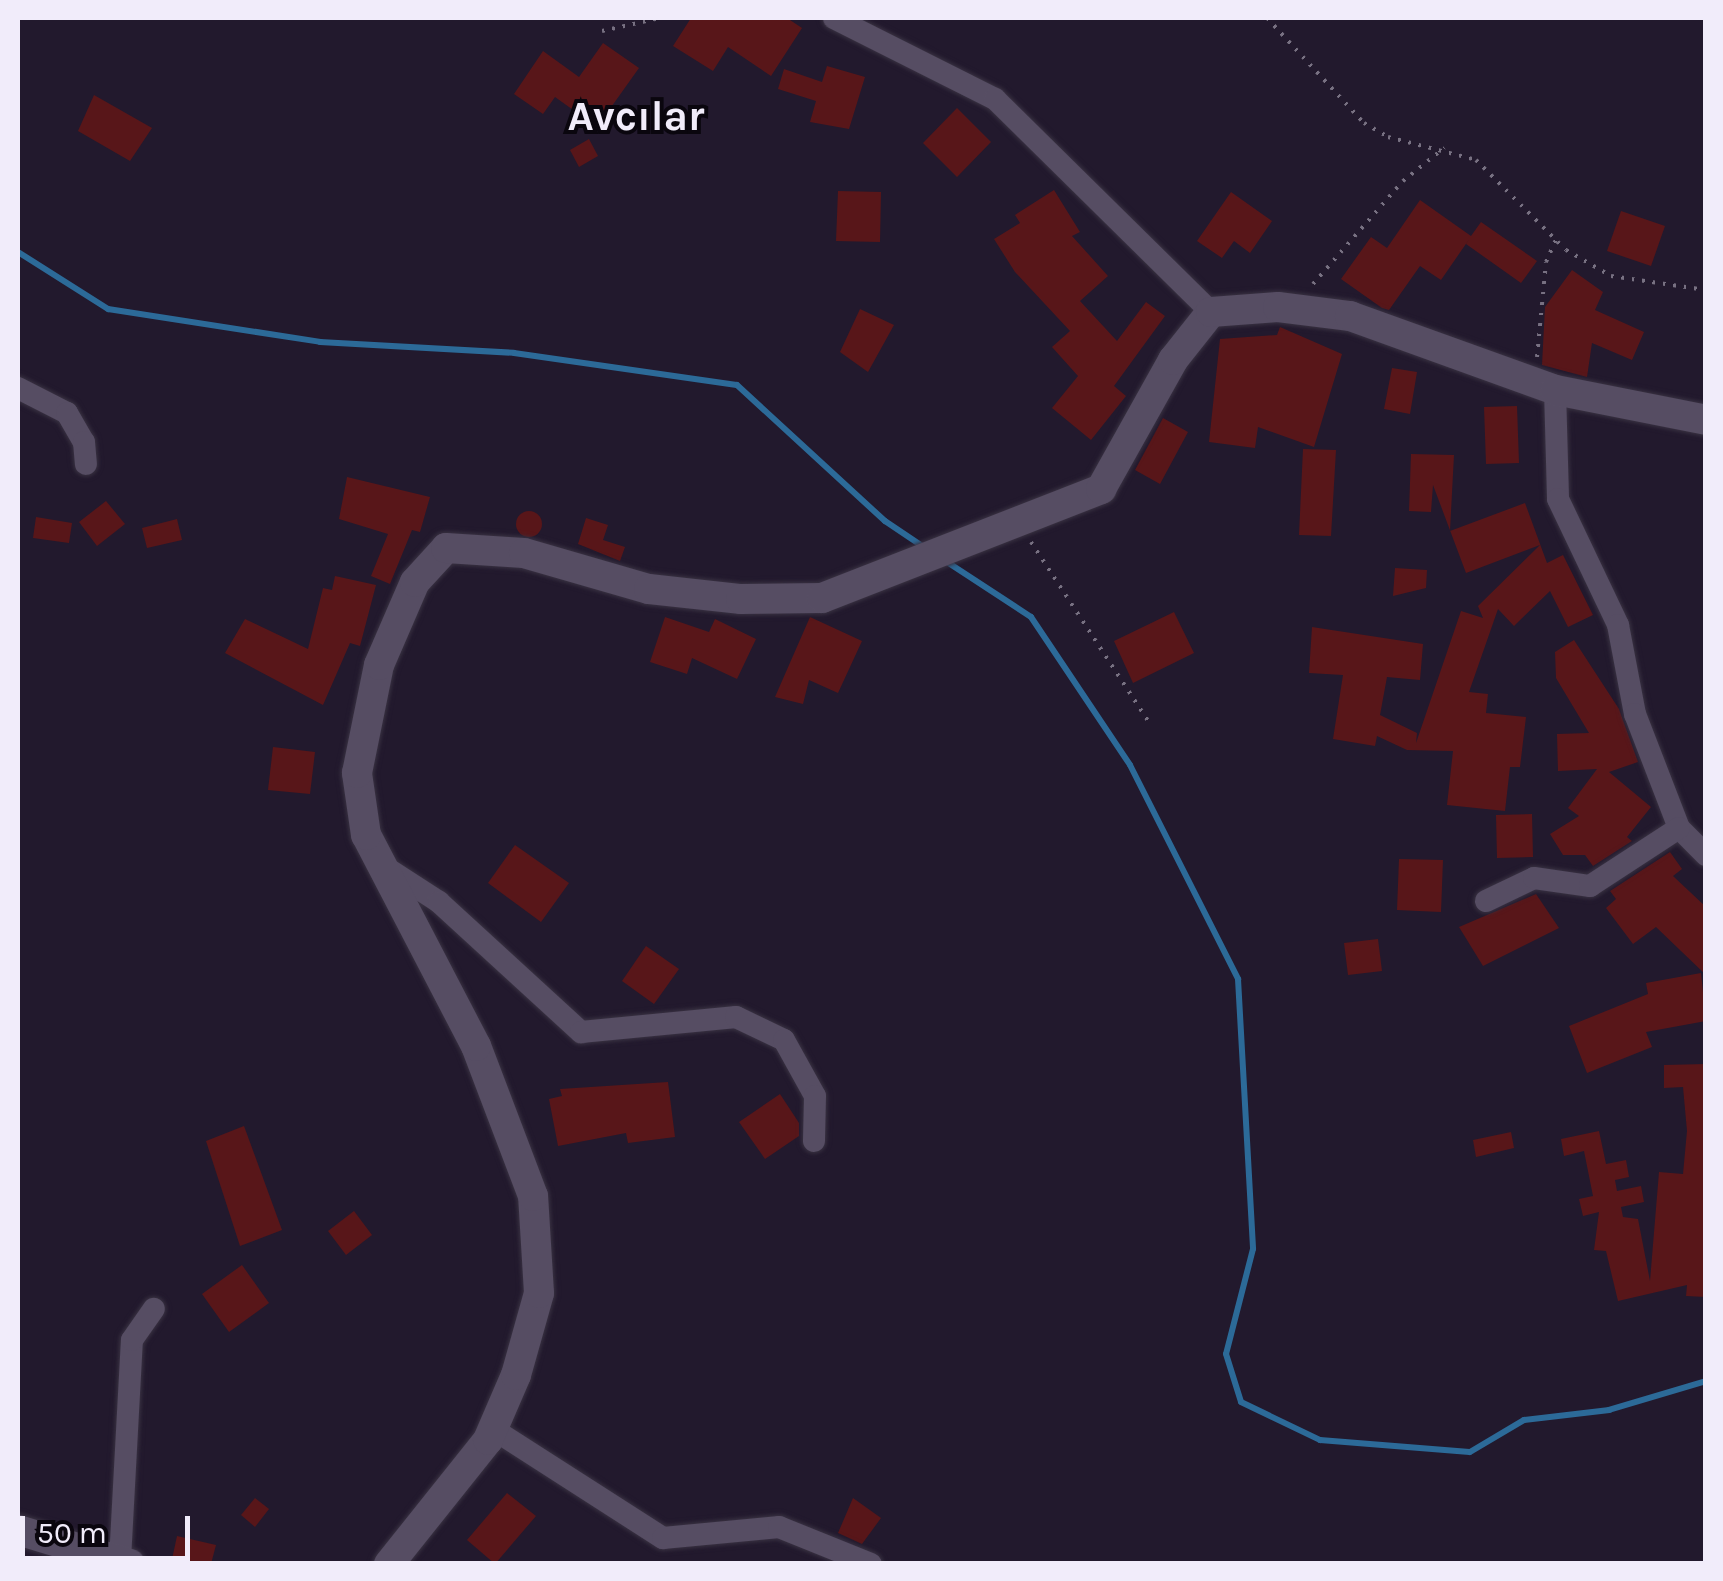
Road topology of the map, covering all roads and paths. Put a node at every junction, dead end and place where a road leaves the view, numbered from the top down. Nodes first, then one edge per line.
1 (660, 18) edge
2 (834, 18) edge
3 (1267, 18) edge
4 (602, 31) dead end
5 (1444, 148) junction
6 (1556, 240) junction
7 (1706, 290) edge
8 (1290, 309) junction
9 (1210, 312) junction
10 (1544, 386) junction
11 (18, 388) edge
12 (1706, 420) edge
13 (86, 464) dead end
14 (1018, 520) junction
15 (1148, 722) dead end
16 (1679, 828) junction
17 (1706, 854) edge
18 (378, 862) junction
19 (1486, 901) dead end
20 (814, 1142) dead end
21 (154, 1309) dead end
22 (493, 1429) junction
23 (18, 1530) edge
24 (125, 1562) edge
25 (390, 1564) edge
26 (870, 1564) edge

1 - 4 path
2 - 9 street
3 - 5 path
5 - 6 path
5 - 8 path
6 - 7 path
6 - 10 path
8 - 9 street
8 - 10 street
9 - 14 street
10 - 12 street
10 - 16 street
11 - 13 street
14 - 15 path
14 - 18 street
16 - 17 street
16 - 19 street
18 - 20 street
18 - 22 street
21 - 24 street
22 - 25 street
22 - 26 street
23 - 24 street

